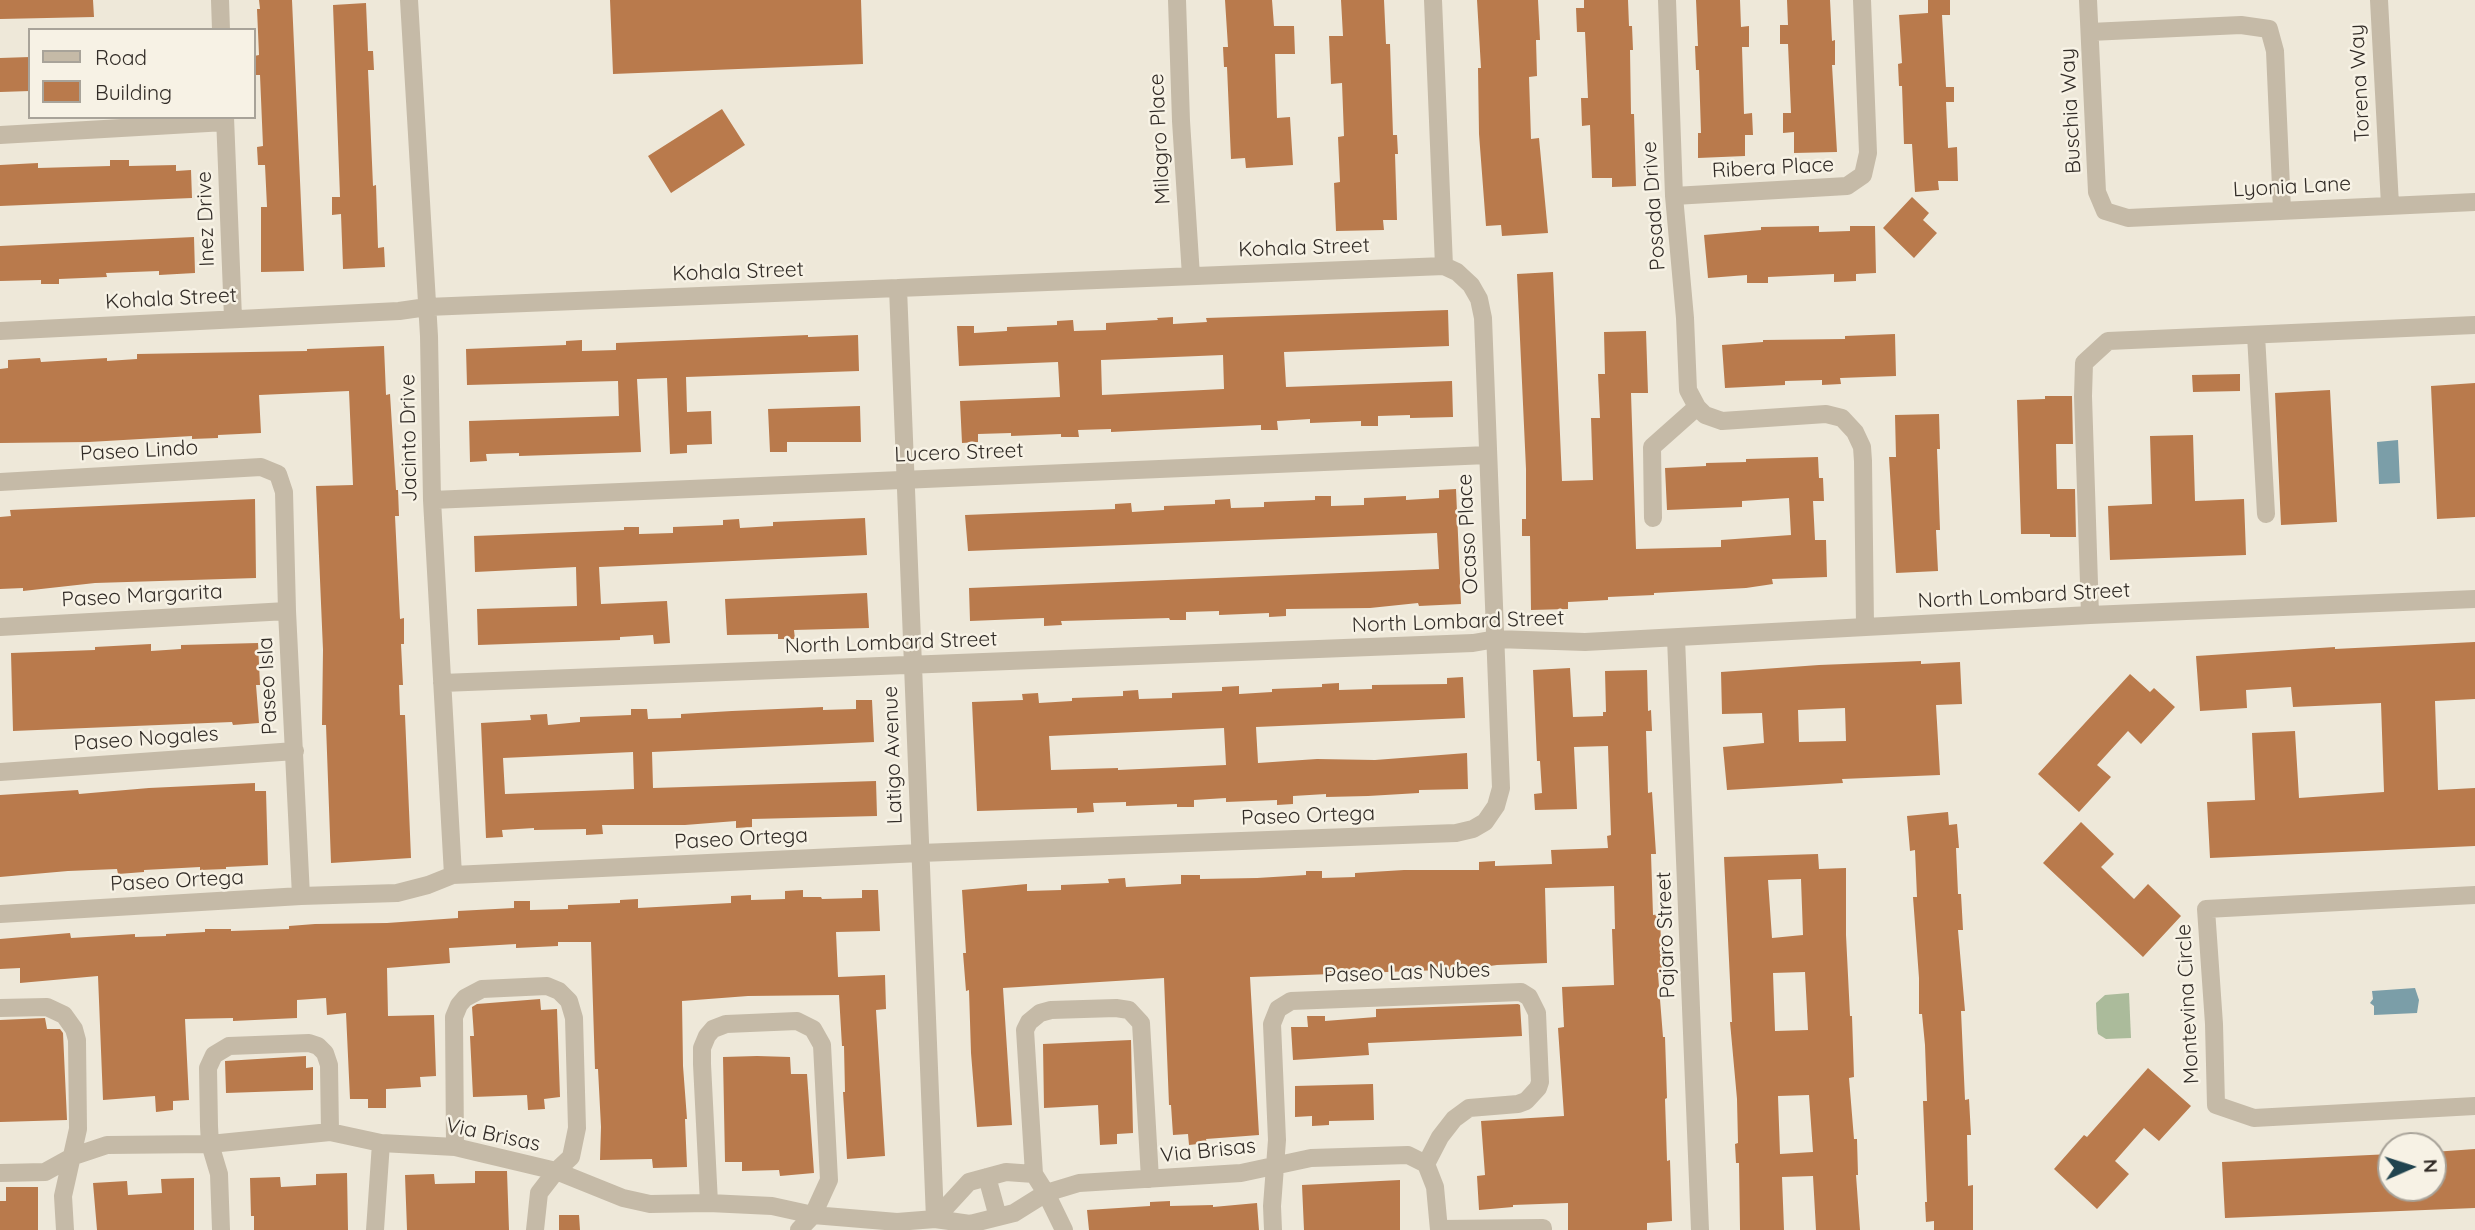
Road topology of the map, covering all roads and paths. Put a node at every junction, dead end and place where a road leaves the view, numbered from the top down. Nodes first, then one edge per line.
1 (220, 0) edge
2 (410, 0) edge
3 (1177, 0) edge
4 (1433, 0) edge
5 (1667, 0) edge
6 (1862, 0) edge
7 (2088, 0) edge
8 (2379, 0) edge
9 (221, 28) edge
10 (2090, 32) junction
11 (225, 120) edge
12 (0, 135) edge
13 (1674, 196) junction
14 (2475, 202) edge
15 (2390, 205) junction
16 (2282, 210) junction
17 (2111, 213) joint
18 (1444, 266) junction
19 (1191, 276) junction
20 (898, 289) junction
21 (427, 307) junction
22 (233, 318) junction
23 (2475, 325) edge
24 (0, 331) edge
25 (2256, 335) junction
26 (1697, 407) junction
27 (1488, 455) junction
28 (278, 474) joint
29 (905, 478) junction
30 (0, 482) edge
31 (432, 500) junction
32 (2266, 514) dead end
33 (1653, 518) dead end
34 (2475, 599) edge
35 (287, 611) junction
36 (2090, 615) junction
37 (1865, 626) junction
38 (0, 627) edge
39 (1676, 638) junction
40 (1496, 639) junction
41 (912, 665) junction
42 (442, 683) junction
43 (295, 751) junction
44 (0, 772) edge
45 (1485, 822) joint
46 (920, 853) junction
47 (453, 875) junction
48 (2475, 895) edge
49 (301, 896) junction
50 (0, 914) edge
51 (0, 1008) edge
52 (2475, 1107) edge
53 (330, 1132) junction
54 (381, 1143) junction
55 (210, 1144) junction
56 (455, 1147) junction
57 (74, 1156) junction
58 (1426, 1164) junction
59 (1275, 1167) junction
60 (556, 1171) junction
61 (0, 1173) edge
62 (1034, 1174) junction
63 (988, 1177) junction
64 (1150, 1180) junction
65 (1046, 1193) junction
66 (709, 1203) junction
67 (813, 1215) junction
68 (998, 1217) junction
69 (935, 1226) edge
70 (65, 1230) edge
71 (221, 1230) edge
72 (375, 1230) edge
73 (535, 1230) edge
74 (799, 1230) edge
75 (1064, 1230) edge
76 (1273, 1230) edge
77 (1439, 1230) edge
78 (1543, 1230) edge
79 (1700, 1230) edge

1 - 9 street
2 - 21 street, Jacinto Drive
3 - 19 street, Milagro Place
4 - 18 street
5 - 13 street, Posada Drive
6 - 13 street, Ribera Place
7 - 10 street, Buschia Way
8 - 15 street, Torena Way
10 - 16 street
10 - 17 street, Buschia Way
11 - 12 street
11 - 22 street, Inez Drive
13 - 26 street, Posada Drive
14 - 15 street, Lyonia Lane
15 - 16 street, Lyonia Lane
16 - 17 street, Lyonia Lane
18 - 19 street, Kohala Street
18 - 27 street, Ocaso Place
19 - 20 street, Kohala Street
20 - 21 street, Kohala Street
20 - 29 street, Latigo Avenue
21 - 22 street, Kohala Street
21 - 31 street, Jacinto Drive
22 - 24 street, Kohala Street
23 - 25 street
25 - 32 street
25 - 36 street
26 - 33 street
26 - 37 street
27 - 29 street, Lucero Street
27 - 40 street, Ocaso Place
28 - 30 street, Paseo Lindo
28 - 35 street, Paseo Isla
29 - 31 street, Lucero Street
29 - 41 street, Latigo Avenue
31 - 42 street, Jacinto Drive
34 - 36 street, North Lombard Street
35 - 38 street, Paseo Margarita
35 - 43 street, Paseo Isla
36 - 37 street, North Lombard Street
37 - 39 street, North Lombard Street
39 - 40 street, North Lombard Street
39 - 79 street, Pajaro Street
40 - 41 street, North Lombard Street
40 - 45 street, Ocaso Place
41 - 42 street, North Lombard Street
41 - 46 street, Latigo Avenue
42 - 47 street, Jacinto Drive
43 - 44 street, Paseo Nogales
43 - 49 street, Paseo Isla
45 - 46 street, Paseo Ortega
46 - 47 street, Paseo Ortega
46 - 69 street, Latigo Avenue
47 - 49 street, Paseo Ortega
48 - 52 street, Montevina Circle
49 - 50 street, Paseo Ortega
51 - 57 street
53 - 54 street, Via Brisas
53 - 55 street, Via Brisas
53 - 55 street
54 - 56 street, Via Brisas
54 - 72 street
55 - 57 street, Via Brisas
55 - 71 street
56 - 60 street, Via Brisas
56 - 60 street
57 - 61 street, Via Brisas
57 - 70 street
58 - 59 street, Via Brisas
58 - 59 street, Paseo Las Nubes
58 - 77 street
59 - 64 street, Via Brisas
59 - 76 street
60 - 66 street, Via Brisas
60 - 73 street
62 - 63 street
62 - 64 street
62 - 65 street
63 - 68 street
63 - 69 street
64 - 65 street, Via Brisas
65 - 68 street, Via Brisas
65 - 75 street
66 - 67 street, Via Brisas
66 - 67 street
67 - 69 street, Via Brisas
67 - 74 street
68 - 69 street, Via Brisas
77 - 78 street

